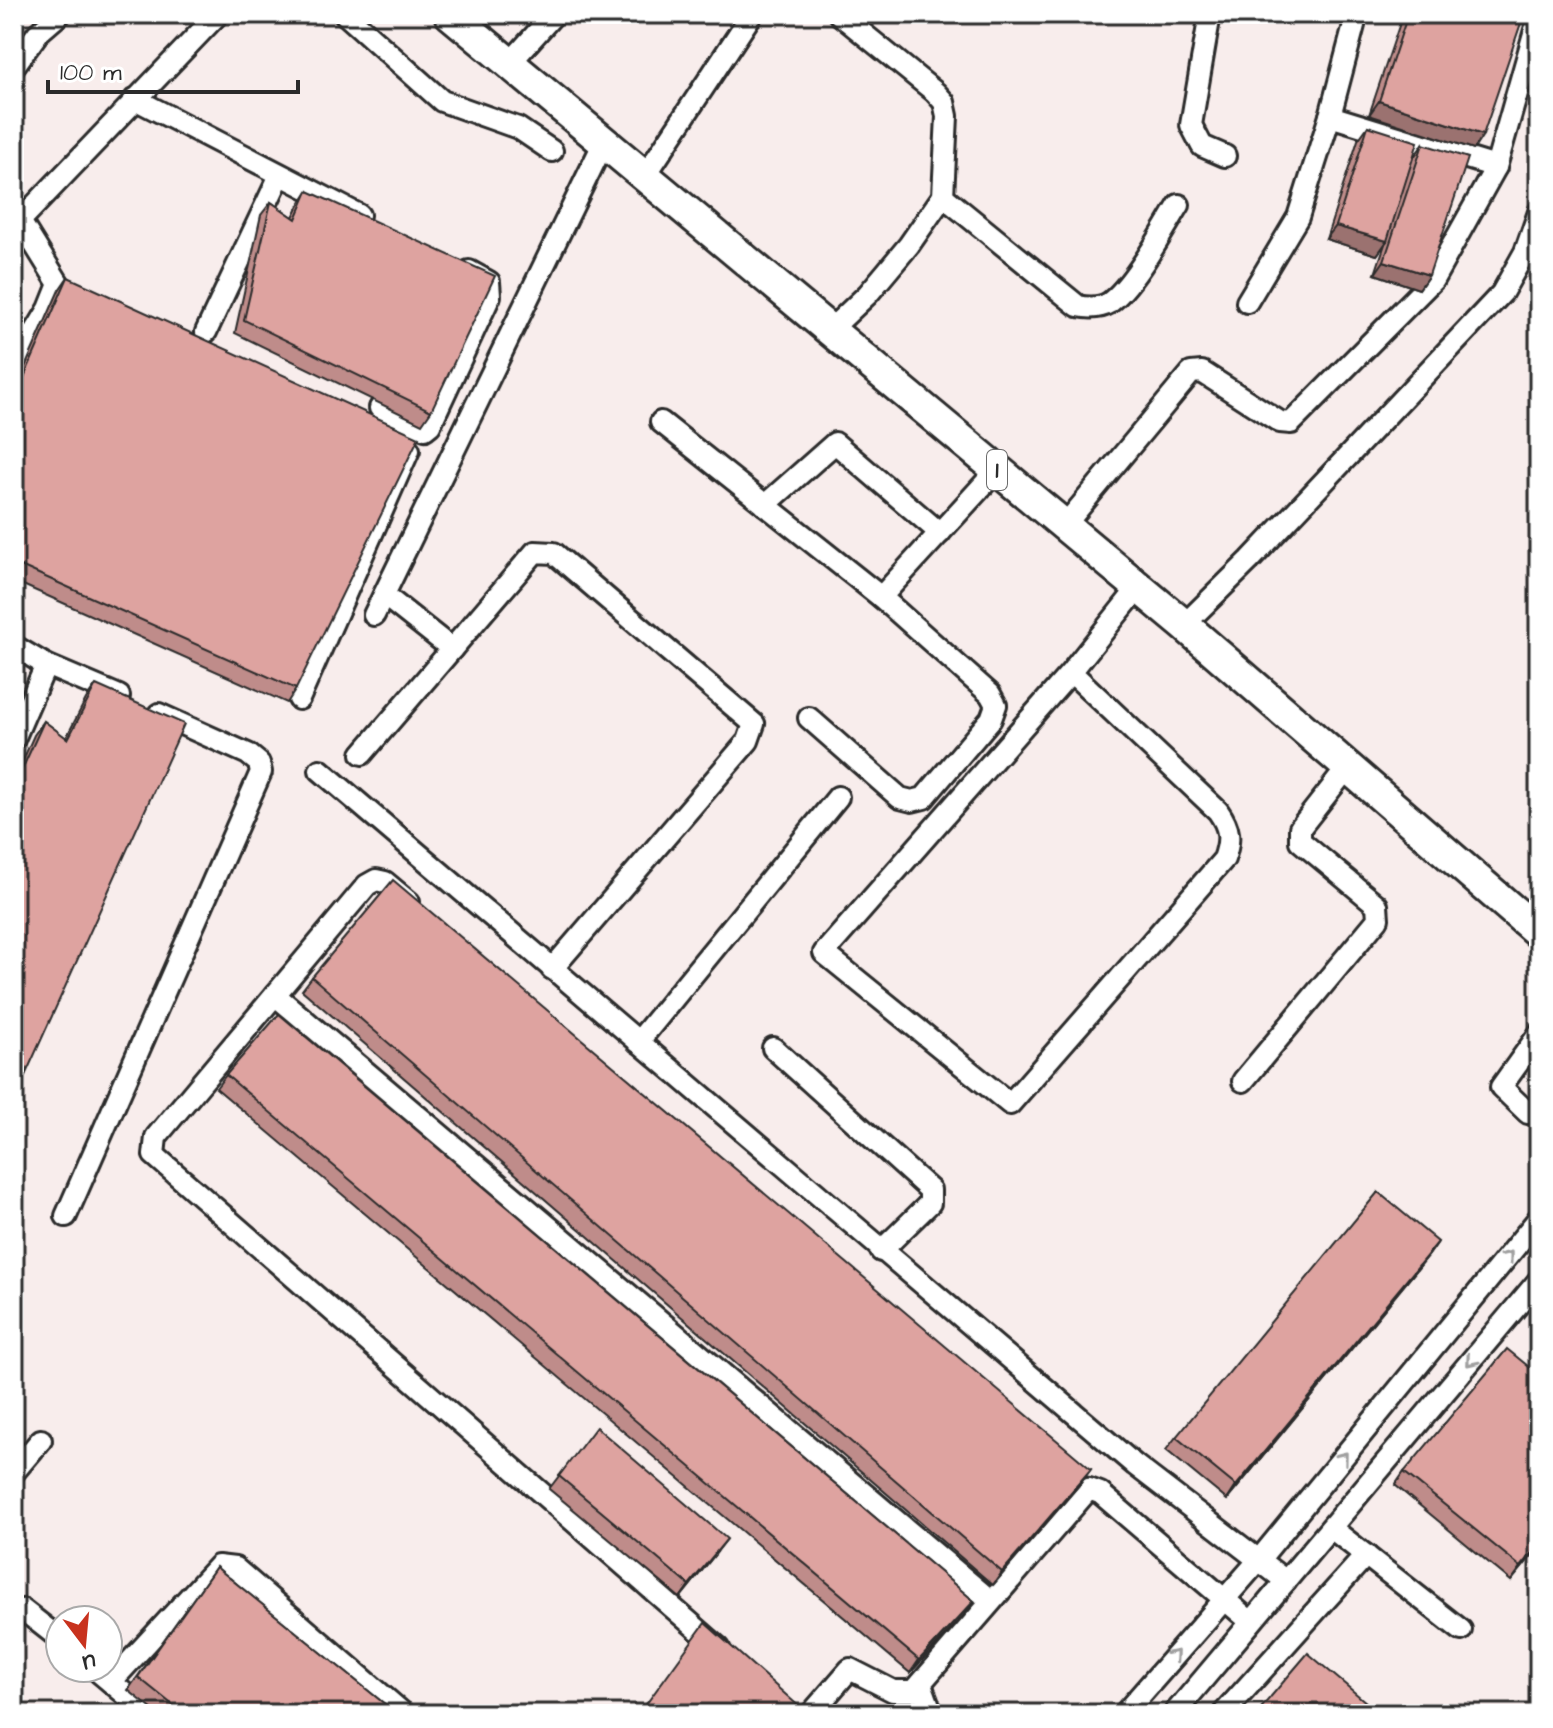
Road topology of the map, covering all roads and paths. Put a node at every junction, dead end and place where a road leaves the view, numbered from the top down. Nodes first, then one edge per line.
1 (60, 14) edge
2 (218, 14) edge
3 (345, 14) edge
4 (450, 14) edge
5 (554, 14) edge
6 (752, 14) edge
7 (839, 14) edge
8 (1210, 14) edge
9 (1357, 14) edge
10 (1539, 16) edge
11 (510, 63) junction
12 (14, 66) edge
13 (135, 99) junction
14 (1330, 116) junction
15 (604, 142) junction
16 (552, 151) dead end
17 (1225, 156) dead end
18 (1496, 167) junction
19 (280, 175) junction
20 (645, 176) junction
21 (943, 196) junction
22 (1179, 205) dead end
23 (1539, 212) edge
24 (374, 223) edge
25 (17, 224) edge
26 (454, 264) edge
27 (1247, 302) dead end
28 (844, 316) junction
29 (206, 332) dead end
30 (184, 343) edge
31 (212, 356) edge
32 (14, 367) edge
33 (380, 408) dead end
34 (661, 422) dead end
35 (392, 441) edge
36 (997, 470) junction
37 (765, 505) junction
38 (1064, 526) junction
39 (940, 533) junction
40 (1139, 587) junction
41 (384, 595) junction
42 (881, 597) junction
43 (374, 615) dead end
44 (1184, 625) junction
45 (14, 646) edge
46 (452, 649) junction
47 (46, 665) junction
48 (1071, 672) junction
49 (299, 699) edge
50 (809, 718) dead end
51 (14, 739) edge
52 (362, 754) dead end
53 (1348, 767) junction
54 (320, 770) dead end
55 (838, 797) dead end
56 (421, 912) edge
57 (1539, 933) edge
58 (552, 969) junction
59 (275, 995) junction
60 (1539, 1034) edge
61 (638, 1042) junction
62 (773, 1048) dead end
63 (1243, 1081) dead end
64 (1539, 1106) edge
65 (66, 1216) dead end
66 (1539, 1218) edge
67 (881, 1251) junction
68 (1539, 1280) edge
69 (41, 1440) dead end
70 (14, 1472) edge
71 (1331, 1528) junction
72 (1366, 1555) junction
73 (1258, 1561) junction
74 (1286, 1581) junction
75 (1222, 1599) junction
76 (991, 1601) junction
77 (14, 1615) edge
78 (1251, 1622) junction
79 (44, 1626) edge
80 (1461, 1630) dead end
81 (735, 1662) edge
82 (124, 1668) edge
83 (113, 1684) edge
84 (921, 1684) junction
85 (149, 1714) edge
86 (404, 1714) edge
87 (811, 1714) edge
88 (932, 1714) edge
89 (1124, 1714) edge
90 (1174, 1714) edge
91 (1223, 1714) edge

1 - 12 lane
2 - 13 lane
3 - 16 lane
4 - 11 highway, 1
5 - 11 lane
6 - 20 lane
7 - 21 lane
8 - 17 lane
9 - 14 lane
10 - 18 lane
11 - 15 highway, 1
13 - 19 lane
13 - 25 lane
14 - 18 lane
14 - 27 lane
15 - 20 highway, 1
15 - 41 lane
18 - 38 lane
19 - 24 lane
19 - 29 lane
20 - 28 highway, 1
21 - 22 lane
21 - 28 lane
23 - 44 lane
25 - 32 lane
26 - 33 lane
28 - 36 highway, 1
30 - 31 lane
34 - 37 lane
35 - 49 lane
36 - 38 highway, 1
36 - 39 lane
37 - 39 lane
37 - 42 lane
38 - 40 highway, 1
39 - 42 lane
40 - 44 highway, 1
40 - 48 lane
41 - 43 lane
41 - 46 lane
42 - 50 lane
44 - 53 highway, 1
45 - 47 lane
46 - 52 lane
46 - 58 lane
47 - 51 lane
47 - 65 lane
48 - 48 lane
53 - 57 highway, 1
53 - 63 lane
54 - 58 lane
55 - 61 lane
56 - 59 lane
58 - 61 lane
59 - 76 lane
59 - 81 lane
60 - 64 lane
61 - 67 lane
62 - 67 lane
73 -> 66 lane
67 - 73 lane
68 -> 71 lane
69 - 70 lane
71 - 72 lane
71 - 74 lane
72 - 80 lane
72 - 91 lane
73 - 74 lane
73 - 75 lane
74 - 78 lane
75 - 76 lane
75 - 78 lane
89 -> 75 lane
76 - 84 lane
77 - 79 lane
78 - 90 lane
82 - 86 lane
83 - 85 lane
84 - 87 lane
84 - 88 lane

